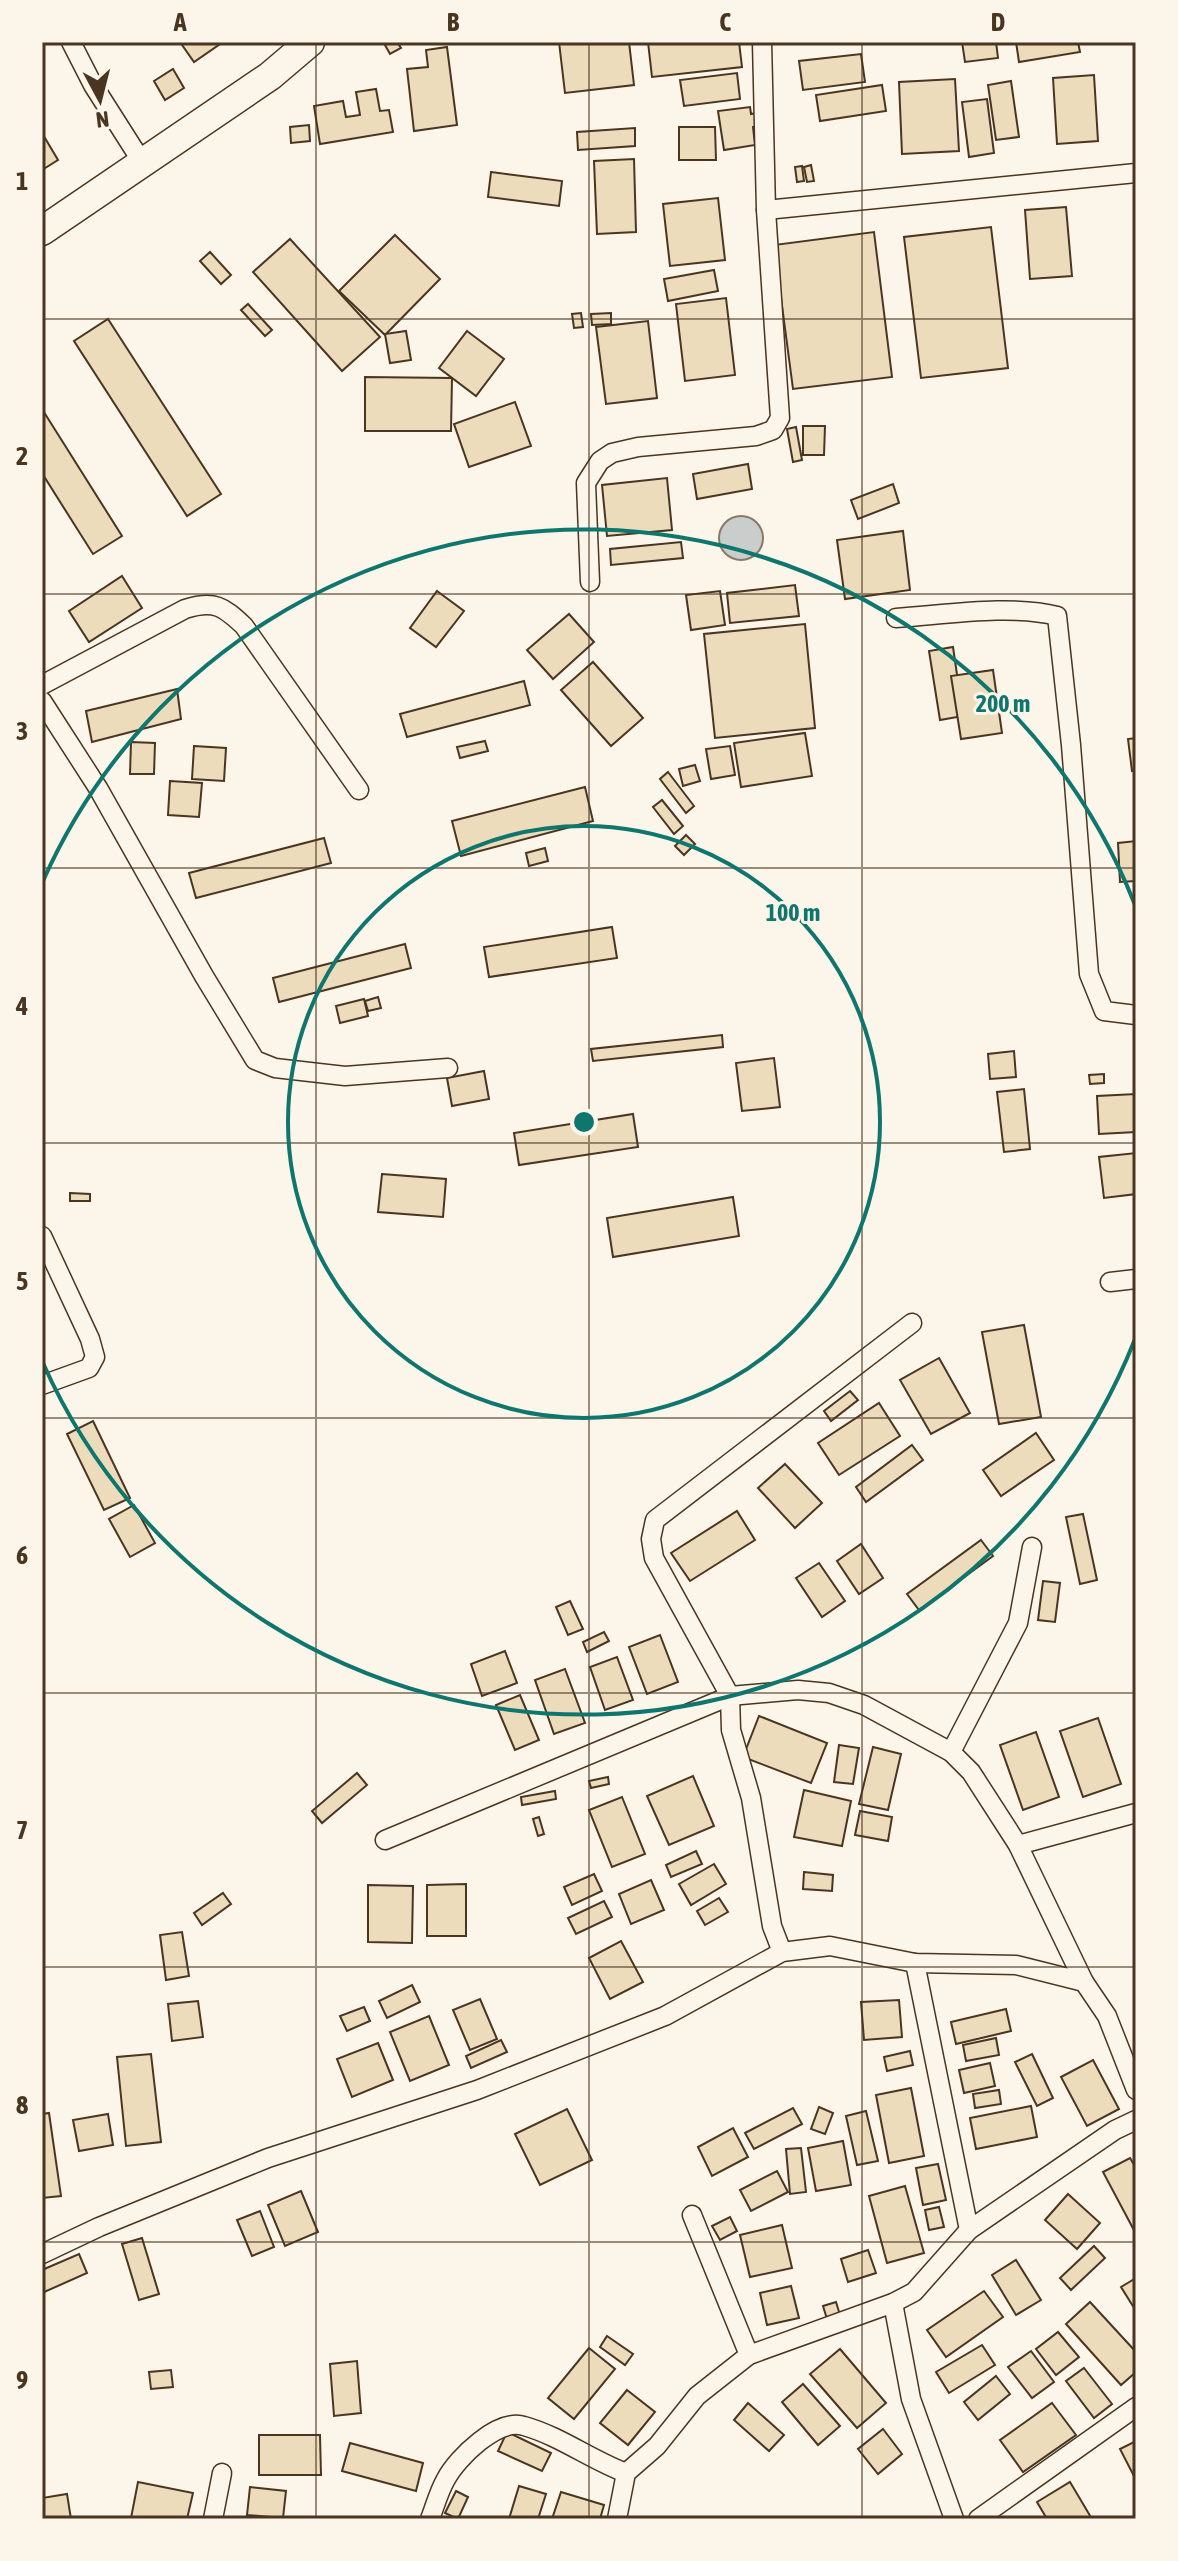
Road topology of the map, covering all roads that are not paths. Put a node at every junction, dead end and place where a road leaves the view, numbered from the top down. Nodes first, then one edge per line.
1 (71, 42) edge
2 (310, 42) edge
3 (762, 42) edge
4 (142, 162) junction
5 (1136, 173) edge
6 (766, 210) junction
7 (42, 231) edge
8 (590, 582) dead end
9 (896, 618) dead end
10 (42, 685) edge
11 (42, 701) edge
12 (359, 790) dead end
13 (1136, 1015) edge
14 (448, 1068) dead end
15 (42, 1236) edge
16 (1136, 1279) edge
17 (1110, 1282) dead end
18 (912, 1323) dead end
19 (42, 1385) edge
20 (1032, 1547) dead end
21 (730, 1696) junction
22 (951, 1752) junction
23 (1136, 1813) edge
24 (385, 1840) dead end
25 (1018, 1845) junction
26 (782, 1952) junction
27 (915, 1963) junction
28 (1084, 1982) junction
29 (1136, 2090) edge
30 (1136, 2120) edge
31 (692, 2215) dead end
32 (969, 2230) junction
33 (42, 2254) edge
34 (893, 2303) junction
35 (749, 2355) junction
36 (1136, 2407) edge
37 (222, 2473) dead end
38 (626, 2473) junction
39 (213, 2519) edge
40 (430, 2519) edge
41 (617, 2519) edge
42 (954, 2519) edge
43 (978, 2519) edge

1 - 4 street
2 - 4 main road
3 - 6 street
4 - 7 main road
5 - 6 street
6 - 8 street
9 - 13 street
10 - 12 street
11 - 14 street
15 - 19 street
16 - 17 street
18 - 21 street
20 - 22 street
21 - 22 street
21 - 24 street
21 - 26 street
22 - 25 street
23 - 25 street
25 - 28 street
26 - 27 street
26 - 33 street
27 - 28 street
27 - 32 street
28 - 29 street
30 - 32 street
31 - 35 street
32 - 34 street
34 - 35 street
34 - 42 street
35 - 38 street
36 - 43 street
37 - 39 street
38 - 40 street
38 - 41 street

